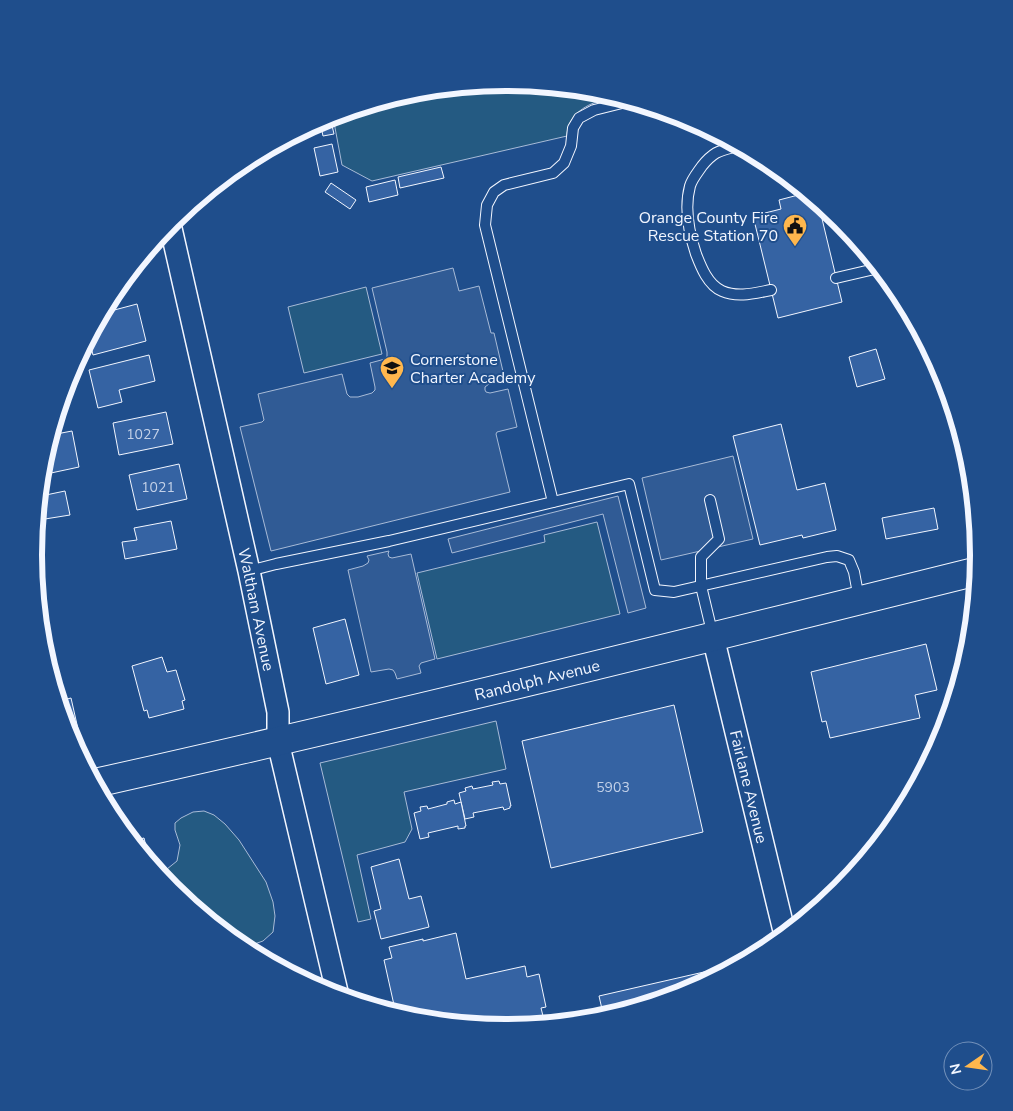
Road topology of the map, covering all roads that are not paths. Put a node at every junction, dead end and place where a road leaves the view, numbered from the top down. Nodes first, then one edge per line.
1 (616, 104) edge
2 (729, 149) edge
3 (172, 234) edge
4 (872, 270) edge
5 (836, 278) dead end
6 (771, 290) dead end
7 (710, 500) dead end
8 (553, 502) junction
9 (249, 571) junction
10 (970, 573) edge
11 (701, 586) junction
12 (859, 600) junction
13 (713, 637) junction
14 (278, 742) junction
15 (101, 782) edge
16 (783, 928) edge
17 (336, 987) edge

1 - 8 lane
2 - 6 lane
3 - 9 street, Waltham Avenue
4 - 5 lane
7 - 11 lane
8 - 9 lane
8 - 11 lane
9 - 14 street, Waltham Avenue
10 - 12 street, Randolph Avenue
11 - 12 lane
11 - 13 lane
12 - 13 street, Randolph Avenue
13 - 14 street, Randolph Avenue
13 - 16 street, Fairlane Avenue
14 - 15 street, Randolph Avenue
14 - 17 street, Waltham Avenue

